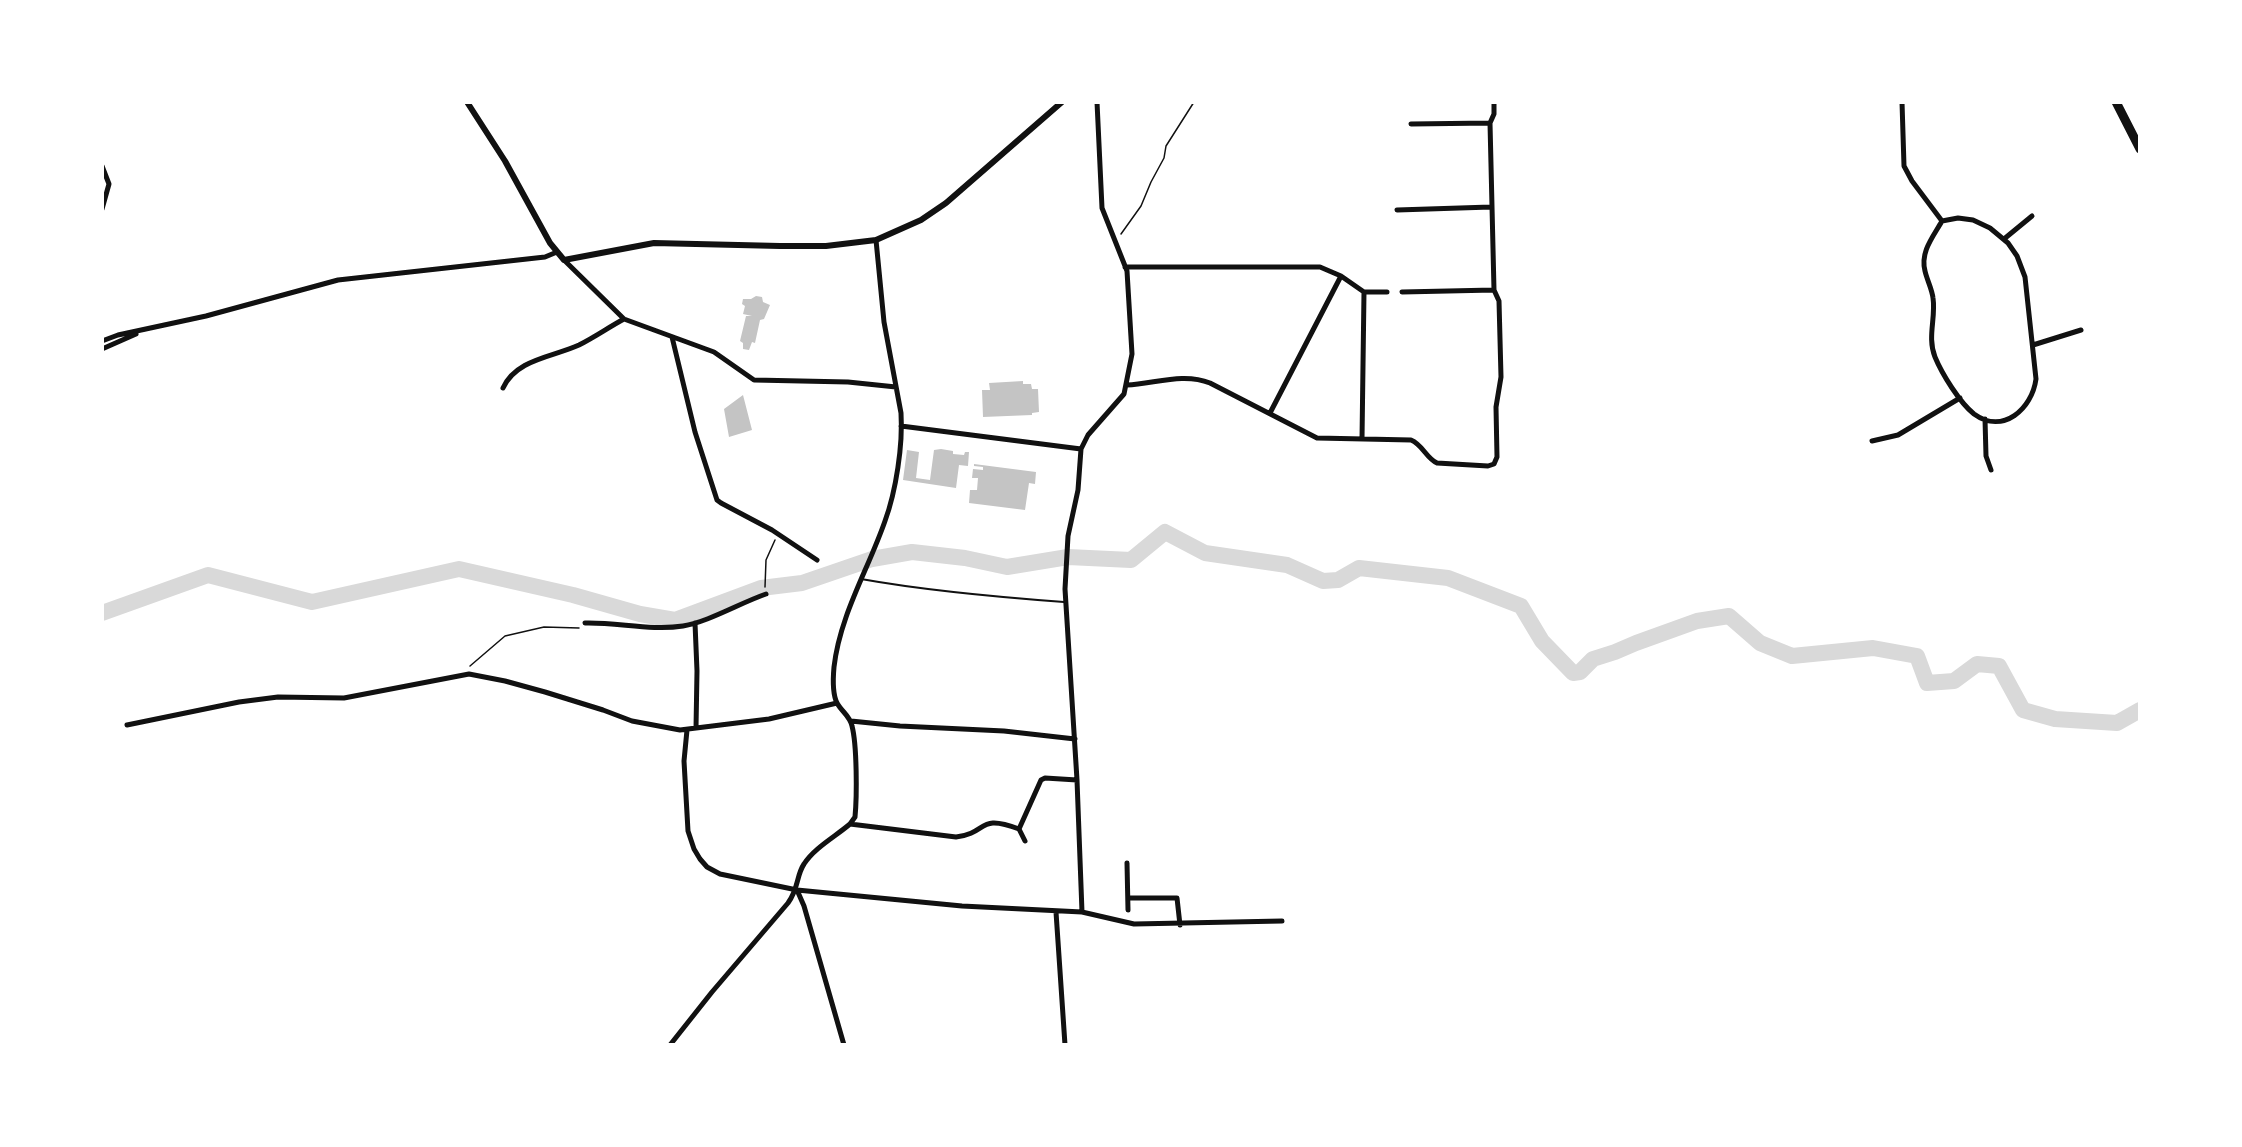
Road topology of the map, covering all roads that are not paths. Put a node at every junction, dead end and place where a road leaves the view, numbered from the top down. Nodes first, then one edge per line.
1 (467, 102) edge
2 (1062, 102) edge
3 (1097, 102) edge
4 (1494, 102) edge
5 (1902, 102) edge
6 (2116, 102) edge
7 (1490, 123) junction
8 (1411, 124) dead end
9 (2140, 149) edge
10 (102, 166) edge
11 (1491, 207) junction
12 (102, 209) edge
13 (1397, 210) dead end
14 (2032, 216) dead end
15 (1942, 221) junction
16 (2004, 239) junction
17 (876, 240) junction
18 (557, 252) junction
19 (564, 260) junction
20 (1125, 267) junction
21 (1341, 276) junction
22 (1494, 290) junction
23 (1364, 292) junction
24 (1387, 292) dead end
25 (1402, 292) dead end
26 (624, 319) junction
27 (146, 330) junction
28 (2081, 330) dead end
29 (672, 337) junction
30 (103, 339) edge
31 (2033, 345) junction
32 (102, 349) edge
33 (1127, 385) junction
34 (896, 387) junction
35 (502, 388) dead end
36 (1960, 398) junction
37 (1270, 413) junction
38 (1985, 419) junction
39 (901, 426) junction
40 (1362, 439) junction
41 (1872, 441) dead end
42 (1081, 449) junction
43 (1991, 470) dead end
44 (817, 560) dead end
45 (861, 579) junction
46 (765, 592) road end
47 (1066, 603) junction
48 (585, 623) road end
49 (695, 623) junction
50 (837, 703) junction
51 (851, 721) junction
52 (126, 725) dead end
53 (696, 728) junction
54 (687, 730) junction
55 (1075, 740) junction
56 (1077, 780) junction
57 (850, 824) junction
58 (1019, 829) junction
59 (1025, 841) dead end
60 (1127, 863) dead end
61 (797, 890) junction
62 (1128, 898) junction
63 (1128, 910) dead end
64 (1056, 912) junction
65 (1082, 912) junction
66 (1282, 921) dead end
67 (1180, 925) junction
68 (670, 1045) edge
69 (844, 1045) edge
70 (1065, 1045) edge

1 - 18 street
2 - 17 street
3 - 20 street
4 - 7 street
5 - 15 street
6 - 9 highway
7 - 8 street
7 - 11 street
10 - 12 street
11 - 13 street
11 - 22 street
14 - 16 street
15 - 16 street
15 - 36 street
16 - 31 street
17 - 19 street
17 - 34 street
18 - 19 street
18 - 27 street
19 - 26 street
20 - 21 street
20 - 33 street
21 - 23 street
21 - 37 street
22 - 25 street
22 - 40 street
23 - 24 street
23 - 40 street
26 - 29 street
26 - 35 street
27 - 30 street
27 - 32 street
28 - 31 street
29 - 34 street
29 - 44 street
31 - 38 street
33 - 37 street
33 - 42 street
34 - 39 street
36 - 38 street
36 - 41 street
37 - 40 street
38 - 43 street
39 - 42 street
39 - 45 street
42 - 47 street
45 - 47 lane
45 - 50 street
46 - 49 street
47 - 55 street
48 - 49 street
49 - 53 street
50 - 51 street
50 - 53 street
51 - 55 street
51 - 57 street
52 - 54 street
53 - 54 street
54 - 61 street
55 - 56 street
56 - 58 street
56 - 65 street
57 - 58 street
57 - 61 street
58 - 59 street
60 - 62 street
61 - 64 street
61 - 68 street
61 - 69 street
62 - 63 street
62 - 67 street
64 - 65 street
64 - 70 street
65 - 67 street
66 - 67 street

